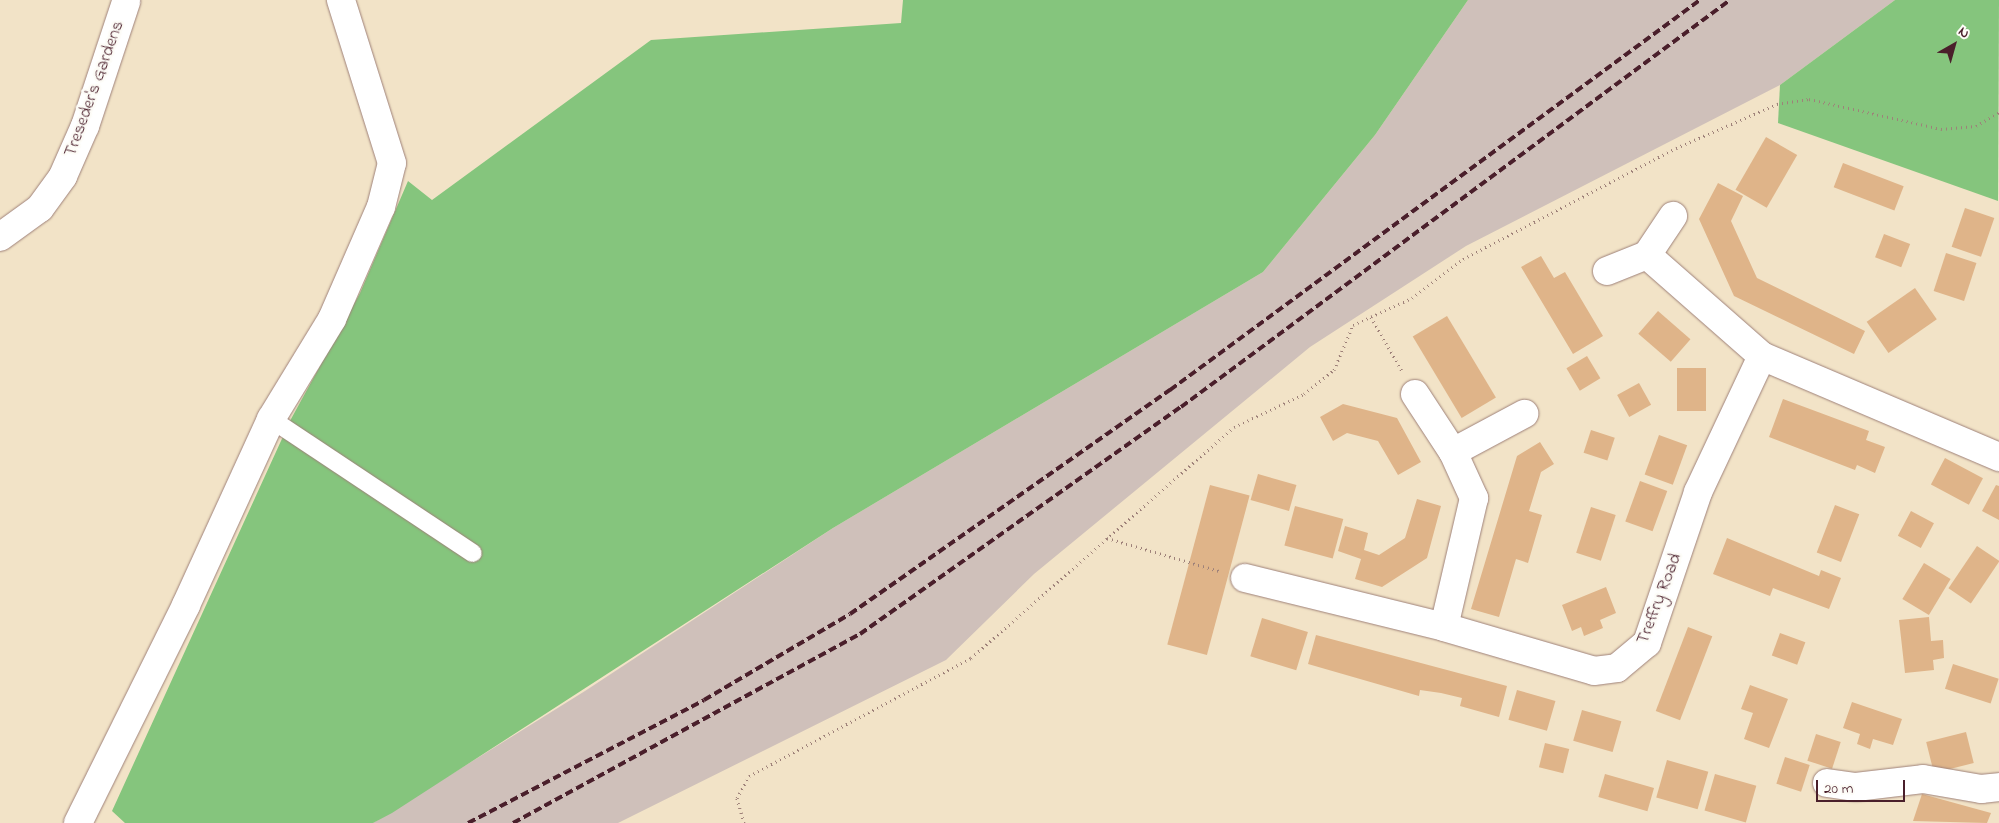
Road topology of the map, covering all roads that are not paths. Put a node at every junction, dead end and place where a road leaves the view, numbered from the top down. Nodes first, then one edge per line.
1 (341, 0) edge
2 (126, 2) dead end
3 (1673, 216) dead end
4 (0, 237) edge
5 (1647, 254) junction
6 (1607, 271) dead end
7 (1762, 356) junction
8 (1415, 394) road end
9 (1524, 414) dead end
10 (271, 419) junction
11 (1453, 452) junction
12 (1999, 457) edge
13 (473, 553) dead end
14 (1245, 578) road end
15 (1444, 627) junction
16 (1827, 783) dead end
17 (1999, 787) edge
18 (78, 823) edge

1 - 10 street
2 - 4 street, Treseder's Gardens
3 - 5 street
5 - 6 street
5 - 7 street
7 - 12 street
7 - 15 street, Treffry Road
8 - 11 street
9 - 11 street
10 - 13 lane
10 - 18 street
11 - 15 street
14 - 15 street, Treffry Road
16 - 17 street

